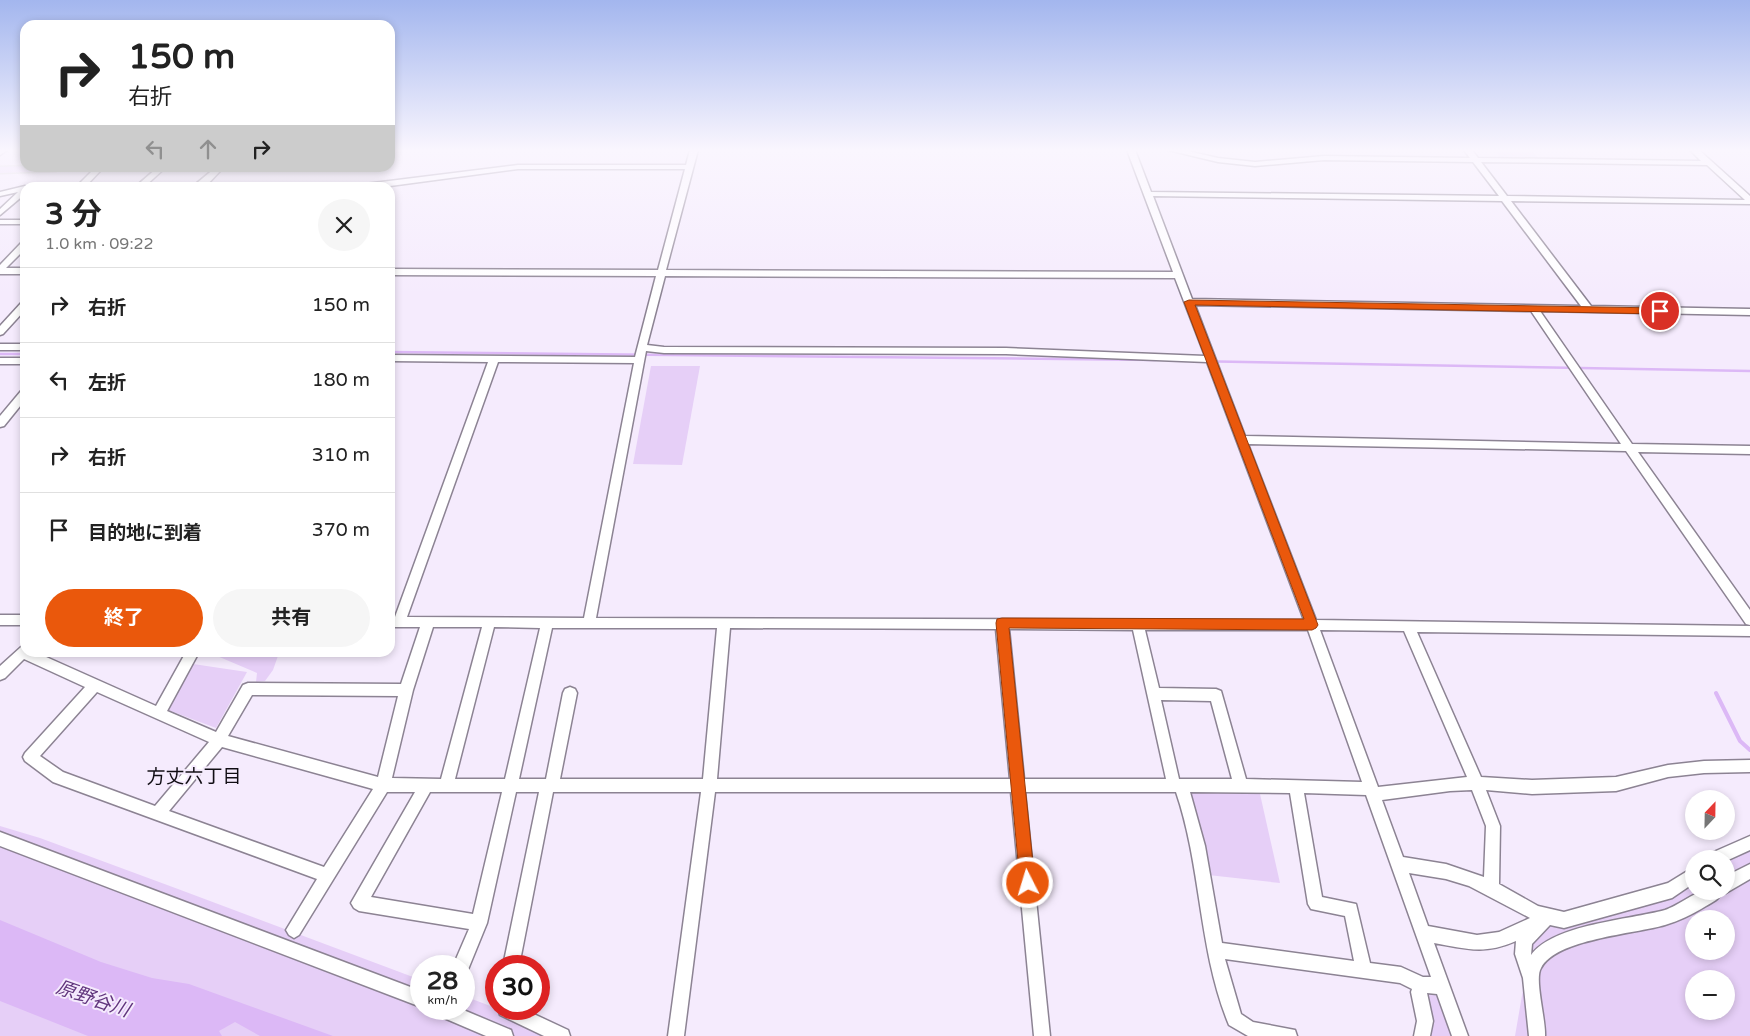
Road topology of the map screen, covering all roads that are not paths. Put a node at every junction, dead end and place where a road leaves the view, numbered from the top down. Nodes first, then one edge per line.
1 (15, 198) edge
2 (681, 198) edge
3 (1150, 198) edge
4 (1407, 198) edge
5 (1506, 200) junction
6 (1750, 201) edge
7 (0, 213) edge
8 (0, 222) edge
9 (20, 222) edge
10 (20, 249) edge
11 (0, 270) edge
12 (20, 271) edge
13 (395, 272) edge
14 (661, 272) junction
15 (1178, 275) junction
16 (1189, 302) junction
17 (1534, 309) junction
18 (20, 310) edge
19 (1588, 310) junction
20 (1750, 312) edge
21 (0, 332) edge
22 (0, 347) edge
23 (20, 347) edge
24 (641, 354) junction
25 (395, 358) edge
26 (494, 359) junction
27 (0, 361) edge
28 (20, 361) edge
29 (1213, 364) junction
30 (20, 399) edge
31 (0, 423) edge
32 (1241, 440) junction
33 (1630, 448) junction
34 (1750, 450) edge
35 (395, 619) edge
36 (0, 620) edge
37 (20, 620) edge
38 (1750, 620) edge
39 (395, 622) edge
40 (589, 622) junction
41 (724, 622) junction
42 (428, 623) junction
43 (489, 623) junction
44 (547, 623) junction
45 (1002, 623) junction
46 (1138, 624) junction
47 (1312, 625) junction
48 (1408, 626) junction
49 (1750, 631) edge
50 (20, 656) edge
51 (35, 657) edge
52 (190, 657) edge
53 (0, 674) edge
54 (95, 685) junction
55 (406, 690) junction
56 (570, 693) dead end
57 (1154, 694) junction
58 (159, 713) junction
59 (219, 740) junction
60 (1750, 766) edge
61 (1475, 783) junction
62 (383, 785) junction
63 (426, 785) junction
64 (446, 785) junction
65 (510, 785) junction
66 (550, 785) junction
67 (709, 785) junction
68 (1178, 786) junction
69 (1241, 786) junction
70 (1296, 786) junction
71 (1019, 787) junction
72 (1373, 792) junction
73 (158, 813) junction
74 (0, 840) edge
75 (1750, 843) edge
76 (1734, 850) edge
77 (1399, 864) junction
78 (1750, 871) edge
79 (328, 876) junction
80 (1735, 880) edge
81 (1685, 881) edge
82 (1490, 888) junction
83 (1702, 900) edge
84 (1548, 918) junction
85 (479, 923) junction
86 (294, 930) dead end
87 (1424, 933) junction
88 (1215, 950) junction
89 (466, 955) edge
90 (513, 955) edge
91 (1364, 970) junction
92 (1533, 982) junction
93 (1422, 985) junction
94 (1443, 986) junction
95 (410, 995) edge
96 (469, 1020) edge
97 (529, 1020) edge
98 (1242, 1030) edge
99 (505, 1036) edge
100 (562, 1036) edge
101 (676, 1036) edge
102 (1042, 1036) edge
103 (1289, 1036) edge
104 (1422, 1036) edge
105 (1460, 1036) edge
106 (1537, 1036) edge

1 - 7 street
2 - 14 street
3 - 15 street
4 - 5 street
5 - 6 street
5 - 19 street
8 - 9 street
10 - 11 street
11 - 12 street
13 - 14 street
14 - 15 street
14 - 24 street
15 - 16 street
16 - 17 street
16 - 29 street
17 - 19 street
17 - 33 street
18 - 21 street
19 - 20 street
22 - 23 street
24 - 26 street
24 - 29 street
24 - 40 street
25 - 26 street
26 - 35 street
27 - 28 street
29 - 32 street
30 - 31 street
32 - 33 street
32 - 47 street
33 - 34 street
33 - 38 street
36 - 37 street
39 - 42 street
40 - 41 street
40 - 44 street
41 - 45 street
41 - 67 street
42 - 43 street
42 - 55 street
43 - 44 street
43 - 64 street
44 - 65 street
45 - 46 street
45 - 71 street
46 - 47 street
46 - 57 street
47 - 48 street
47 - 72 street
48 - 49 street
48 - 61 street
50 - 53 street
51 - 54 street
52 - 58 street
54 - 58 street
54 - 73 street
55 - 59 street
55 - 62 street
56 - 66 street
57 - 68 street
57 - 69 street
58 - 59 street
59 - 62 street
59 - 73 street
60 - 61 street
61 - 72 street
61 - 82 street
62 - 63 street
62 - 79 street
63 - 64 street
63 - 85 street
64 - 65 street
65 - 66 street
65 - 85 street
66 - 67 street
66 - 90 street
67 - 71 street
67 - 101 street
68 - 69 street
68 - 71 street
68 - 88 street
69 - 70 street
70 - 72 street
70 - 91 street
71 - 102 street
72 - 77 street
73 - 79 street
74 - 95 street
75 - 76 street
77 - 82 street
77 - 87 street
78 - 80 street
79 - 86 street
81 - 84 street
82 - 84 street
83 - 92 street
84 - 87 street
84 - 92 street
85 - 89 street
87 - 94 street
88 - 91 street
88 - 98 street
91 - 93 street
92 - 106 street
93 - 94 street
93 - 104 street
94 - 105 street
96 - 99 street
97 - 100 street
98 - 103 street

